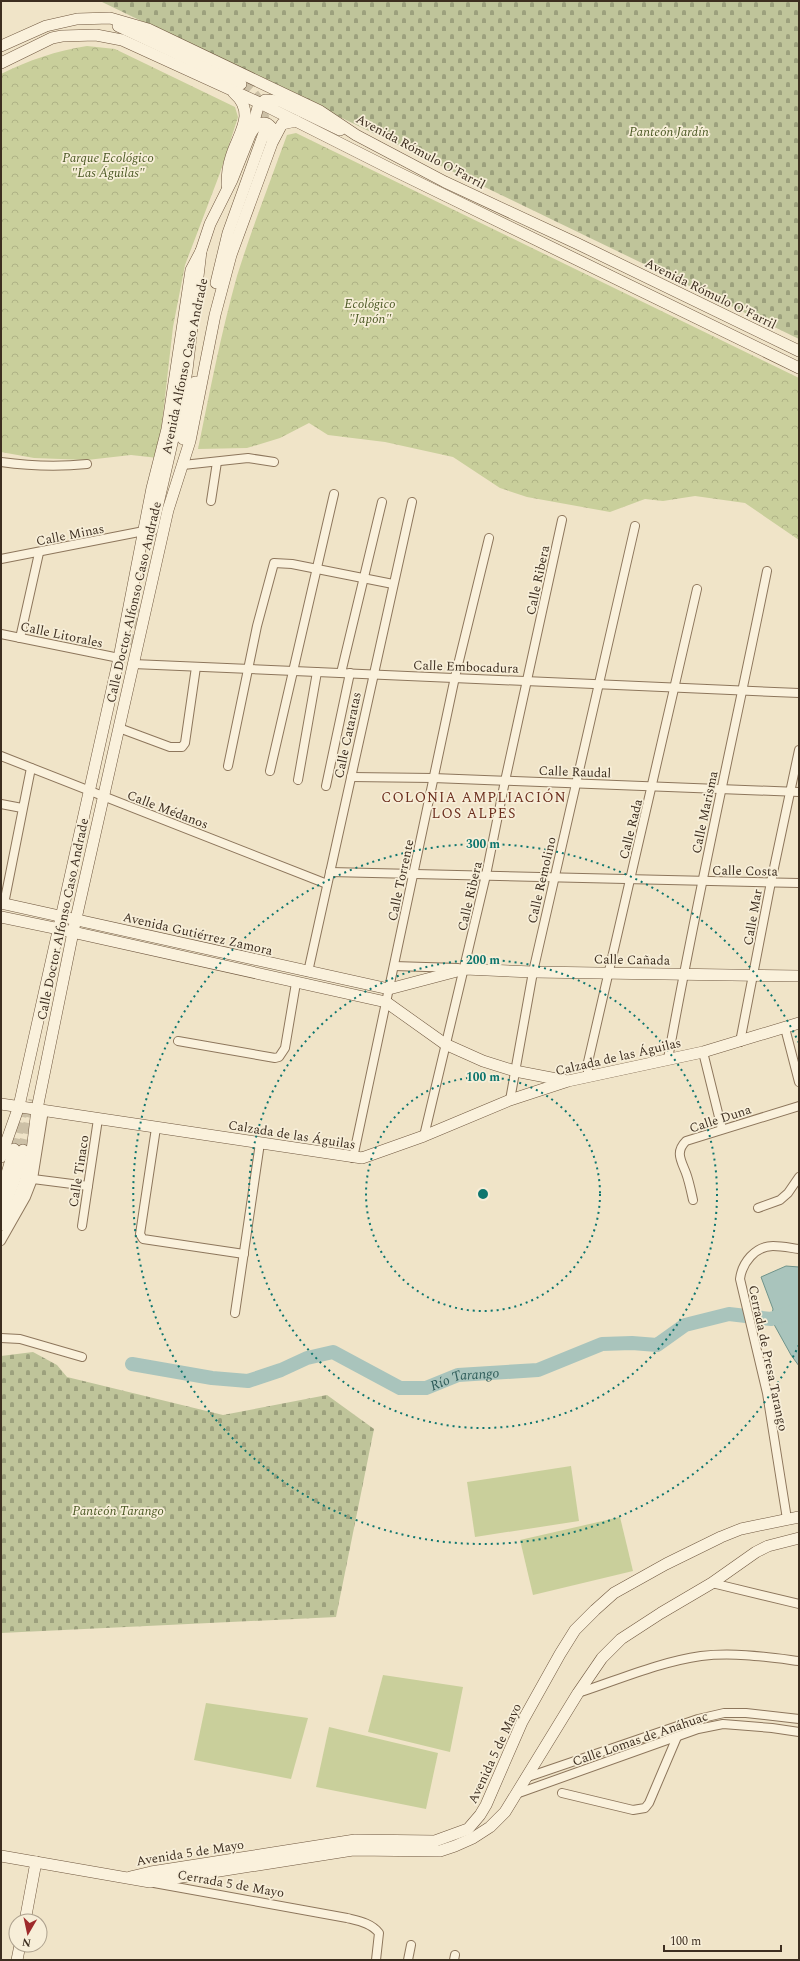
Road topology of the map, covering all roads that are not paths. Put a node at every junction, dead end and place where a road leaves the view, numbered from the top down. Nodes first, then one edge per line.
1 (88, 19) junction
2 (1, 46) edge
3 (1, 62) edge
4 (241, 84) tunnel mouth
5 (231, 90) junction
6 (262, 104) junction
7 (296, 121) junction
8 (264, 133) tunnel mouth
9 (250, 135) junction
10 (356, 136) junction
11 (272, 143) junction
12 (400, 159) junction
13 (393, 170) junction
14 (227, 190) junction
15 (200, 251) junction
16 (215, 315) junction
17 (207, 325) junction
18 (206, 346) junction
19 (799, 351) edge
20 (799, 368) edge
21 (1, 462) edge
22 (217, 462) junction
23 (274, 462) dead end
24 (87, 464) dead end
25 (183, 465) junction
26 (334, 494) dead end
27 (211, 501) dead end
28 (382, 502) dead end
29 (412, 502) dead end
30 (562, 520) dead end
31 (635, 526) dead end
32 (144, 531) junction
33 (489, 538) dead end
34 (39, 553) junction
35 (1, 559) edge
36 (316, 569) junction
37 (767, 571) dead end
38 (364, 579) junction
39 (393, 584) junction
40 (697, 589) dead end
41 (1, 634) edge
42 (20, 638) junction
43 (119, 658) junction
44 (133, 664) junction
45 (196, 667) junction
46 (249, 669) junction
47 (293, 671) junction
48 (318, 672) junction
49 (341, 673) junction
50 (350, 673) junction
51 (372, 674) junction
52 (455, 677) junction
53 (528, 681) junction
54 (600, 683) junction
55 (674, 687) junction
56 (743, 691) junction
57 (799, 692) edge
58 (119, 728) junction
59 (799, 750) edge
60 (1, 756) edge
61 (228, 766) dead end
62 (31, 768) junction
63 (270, 771) dead end
64 (350, 777) junction
65 (433, 778) junction
66 (298, 780) dead end
67 (505, 781) junction
68 (576, 783) junction
69 (326, 786) dead end
70 (653, 786) junction
71 (721, 789) junction
72 (90, 791) junction
73 (790, 792) junction
74 (799, 792) edge
75 (103, 796) junction
76 (1, 804) edge
77 (22, 808) junction
78 (330, 872) junction
79 (415, 875) junction
80 (486, 875) junction
81 (554, 877) junction
82 (630, 879) junction
83 (701, 881) junction
84 (771, 882) junction
85 (799, 882) edge
86 (327, 884) junction
87 (2, 904) edge
88 (1, 917) edge
89 (63, 917) junction
90 (76, 920) junction
91 (60, 929) junction
92 (73, 932) junction
93 (266, 962) junction
94 (394, 966) junction
95 (465, 969) junction
96 (308, 972) junction
97 (533, 972) junction
98 (609, 972) junction
99 (683, 975) junction
100 (263, 976) junction
101 (753, 976) junction
102 (799, 976) edge
103 (296, 983) junction
104 (389, 989) junction
105 (386, 1002) junction
106 (799, 1023) edge
107 (785, 1028) junction
108 (178, 1041) dead end
109 (740, 1042) junction
110 (445, 1044) junction
111 (703, 1052) junction
112 (668, 1059) junction
113 (515, 1071) junction
114 (588, 1075) junction
115 (568, 1081) junction
116 (799, 1082) edge
117 (510, 1100) junction
118 (1, 1104) edge
119 (20, 1106) junction
120 (799, 1106) edge
121 (40, 1110) junction
122 (98, 1119) junction
123 (156, 1128) junction
124 (722, 1129) junction
125 (424, 1136) junction
126 (260, 1143) junction
127 (1, 1157) edge
128 (353, 1158) junction
129 (799, 1177) edge
130 (33, 1179) junction
131 (88, 1186) junction
132 (1, 1194) edge
133 (693, 1200) dead end
134 (758, 1208) dead end
135 (1, 1215) edge
136 (1, 1224) edge
137 (82, 1226) dead end
138 (1, 1241) edge
139 (799, 1249) edge
140 (244, 1254) junction
141 (235, 1313) dead end
142 (1, 1338) edge
143 (82, 1356) dead end
144 (799, 1517) edge
145 (787, 1519) junction
146 (799, 1538) edge
147 (712, 1583) junction
148 (799, 1604) edge
149 (799, 1661) edge
150 (578, 1693) junction
151 (799, 1719) edge
152 (799, 1732) edge
153 (677, 1737) junction
154 (524, 1778) junction
155 (562, 1793) dead end
156 (516, 1794) junction
157 (468, 1829) junction
158 (301, 1853) junction
159 (1, 1856) edge
160 (36, 1862) junction
161 (128, 1877) junction
162 (150, 1882) junction
163 (26, 1913) edge
164 (411, 1945) dead end
165 (376, 1960) edge
166 (408, 1960) edge

1 - 2 main road, Avenida Rómulo O'Farril
1 - 4 main road
1 - 10 main road, Avenida Rómulo O'Farril
3 - 5 main road, Avenida Rómulo O'Farril
5 - 6 main road, Avenida Rómulo O'Farril
5 - 14 main road
6 - 7 main road, Avenida Rómulo O'Farril
6 - 9 main road, Avenida Alfonso Caso Andrade
6 - 10 main road
7 - 11 main road, Calle Doctor Alfonso Caso Andrade
7 - 13 main road, Avenida Rómulo O'Farril
8 - 17 main road, Avenida Alfonso Caso Andrade
9 - 11 main road
9 - 14 main road, Avenida Alfonso Caso Andrade
10 - 12 main road, Avenida Rómulo O'Farril
11 - 16 main road, Calle Doctor Alfonso Caso Andrade
12 - 13 main road
12 - 19 main road, Avenida Rómulo O'Farril
13 - 20 main road, Avenida Rómulo O'Farril
14 - 15 main road, Avenida Alfonso Caso Andrade
15 - 18 main road, Avenida Alfonso Caso Andrade
15 - 32 main road, Calle Doctor Alfonso Caso Andrade
16 - 17 main road
16 - 18 main road, Calle Doctor Alfonso Caso Andrade
17 - 18 main road, Avenida Alfonso Caso Andrade
18 - 25 main road, Calle Doctor Alfonso Caso Andrade
21 - 24 street
22 - 23 street
22 - 25 street
22 - 27 street
25 - 44 main road, Calle Doctor Alfonso Caso Andrade
26 - 36 street
28 - 38 street
29 - 39 street, Calle Cataratas
30 - 53 street, Calle Ribera
31 - 54 street, Calle Remolino
32 - 34 street, Calle Minas
32 - 43 main road, Calle Doctor Alfonso Caso Andrade
33 - 52 street, Calle Torrente
34 - 35 street, Calle Minas
34 - 42 street
36 - 38 street
36 - 46 street
36 - 47 street
37 - 56 street, Calle Marisma
38 - 39 street
38 - 49 street
39 - 51 street, Calle Cataratas
40 - 55 street, Calle Rada
41 - 42 street, Calle Litorales
42 - 43 street, Calle Litorales
43 - 72 main road, Calle Doctor Alfonso Caso Andrade
44 - 45 street, Calle Embocadura
44 - 58 main road, Calle Doctor Alfonso Caso Andrade
45 - 46 street, Calle Embocadura
45 - 58 street
46 - 47 street, Calle Embocadura
46 - 61 street
47 - 48 street, Calle Embocadura
47 - 63 street
48 - 49 street, Calle Embocadura
48 - 66 street
49 - 50 street, Calle Embocadura
50 - 51 street, Calle Embocadura
50 - 69 street
51 - 52 street, Calle Embocadura
51 - 64 street, Calle Cataratas
52 - 53 street, Calle Embocadura
52 - 65 street, Calle Torrente
53 - 54 street, Calle Embocadura
53 - 67 street, Calle Ribera
54 - 55 street, Calle Embocadura
54 - 68 street, Calle Remolino
55 - 56 street, Calle Embocadura
55 - 70 street, Calle Rada
56 - 57 street, Calle Embocadura
56 - 71 street, Calle Marisma
58 - 75 main road, Calle Doctor Alfonso Caso Andrade
59 - 73 street, Calle Mar
60 - 62 street, Calle Médanos
62 - 72 street, Calle Médanos
62 - 77 street
64 - 65 street, Calle Raudal
64 - 78 street, Calle Cataratas
65 - 67 street, Calle Raudal
65 - 79 street, Calle Torrente
67 - 68 street, Calle Raudal
67 - 80 street, Calle Ribera
68 - 70 street, Calle Raudal
68 - 81 street, Calle Remolino
70 - 71 street, Calle Raudal
70 - 82 street, Calle Rada
71 - 73 street, Calle Raudal
71 - 83 street, Calle Marisma
72 - 75 street, Calle Médanos
72 - 89 main road, Calle Doctor Alfonso Caso Andrade
73 - 74 street, Calle Raudal
73 - 84 street, Calle Mar
75 - 86 street, Calle Médanos
75 - 90 main road, Calle Doctor Alfonso Caso Andrade
76 - 77 street
77 - 87 street
78 - 79 street, Calle Costa
78 - 86 street, Calle Cataratas
79 - 80 street, Calle Costa
79 - 94 street, Calle Torrente
80 - 81 street, Calle Costa
80 - 95 street, Calle Ribera
81 - 82 street, Calle Costa
81 - 97 street, Calle Remolino
82 - 83 street, Calle Costa
82 - 98 street, Calle Rada
83 - 84 street, Calle Costa
83 - 99 street, Calle Marisma
84 - 85 street, Calle Costa
84 - 101 street, Calle Mar
86 - 96 street, Calle Cataratas
87 - 89 main road, Avenida Gutiérrez Zamora
88 - 91 main road, Avenida Gutiérrez Zamora
89 - 90 main road, Avenida Gutiérrez Zamora
89 - 91 main road, Calle Doctor Alfonso Caso Andrade
90 - 92 main road, Calle Doctor Alfonso Caso Andrade
90 - 93 main road, Avenida Gutiérrez Zamora
91 - 92 main road, Avenida Gutiérrez Zamora
91 - 119 main road, Calle Doctor Alfonso Caso Andrade
92 - 100 main road, Avenida Gutiérrez Zamora
92 - 121 main road, Calle Doctor Alfonso Caso Andrade
93 - 96 main road, Avenida Gutiérrez Zamora
93 - 100 main road
94 - 95 street, Calle Cañada
94 - 104 street, Calle Torrente
95 - 97 main road, Calle Cañada
95 - 104 main road, Calle Cañada
95 - 110 street, Calle Ribera
96 - 104 main road, Avenida Gutiérrez Zamora
97 - 98 main road, Calle Cañada
97 - 113 street, Calle Remolino
98 - 99 main road, Calle Cañada
98 - 114 street, Calle Rada
99 - 101 main road, Calle Cañada
99 - 112 street, Calle Marisma
100 - 103 main road, Avenida Gutiérrez Zamora
101 - 102 main road, Calle Cañada
101 - 109 street, Calle Mar
103 - 105 main road, Avenida Gutiérrez Zamora
103 - 108 street
104 - 105 street, Calle Torrente
105 - 110 main road
105 - 128 street, Calle Torrente
106 - 107 main road, Calzada de las Águilas
107 - 109 main road, Calzada de las Águilas
107 - 116 street
109 - 111 main road, Calzada de las Águilas
110 - 113 main road
110 - 125 street, Calle Ribera
111 - 112 main road, Calzada de las Águilas
111 - 124 street
112 - 114 main road, Calzada de las Águilas
113 - 115 main road
113 - 117 street, Calle Remolino
114 - 115 main road, Calzada de las Águilas
115 - 117 main road, Calzada de las Águilas
117 - 125 main road, Calzada de las Águilas
118 - 119 main road, Calzada de las Águilas
119 - 121 main road, Calzada de las Águilas
119 - 127 main road, Calle Doctor Alfonso Caso Andrade
120 - 124 street, Calle Duna
121 - 122 main road, Calzada de las Águilas
121 - 130 street
121 - 136 main road, Calle Doctor Alfonso Caso Andrade
122 - 123 main road, Calzada de las Águilas
122 - 131 street, Calle Tinaco
123 - 126 main road, Calzada de las Águilas
123 - 140 street
124 - 133 street, Calle Duna
125 - 128 main road, Calzada de las Águilas
126 - 128 main road, Calzada de las Águilas
126 - 140 street
129 - 134 street
130 - 131 street
130 - 138 street
131 - 137 street, Calle Tinaco
132 - 135 main road
139 - 145 street, Cerrada de Presa Tarango
140 - 141 street
142 - 143 street
144 - 145 main road, Avenida 5 de Mayo
145 - 157 main road, Avenida 5 de Mayo
146 - 147 main road, Avenida 5 de Mayo
147 - 148 street
147 - 150 main road, Avenida 5 de Mayo
149 - 150 street
150 - 154 main road, Avenida 5 de Mayo
151 - 154 street, Calle Lomas de Anáhuac
152 - 153 street, Calle Lomas de Anáhuac
153 - 155 street
153 - 156 street, Calle Lomas de Anáhuac
154 - 156 main road, Avenida 5 de Mayo
154 - 157 main road
156 - 158 main road, Avenida 5 de Mayo
157 - 158 main road, Avenida 5 de Mayo
158 - 161 main road, Avenida 5 de Mayo
158 - 162 main road, Avenida 5 de Mayo
159 - 160 main road, Cerrada 5 de Mayo
160 - 161 main road, Cerrada 5 de Mayo
160 - 163 main road
161 - 162 main road, Cerrada 5 de Mayo
162 - 165 street, Cerrada 5 de Mayo
164 - 166 street

